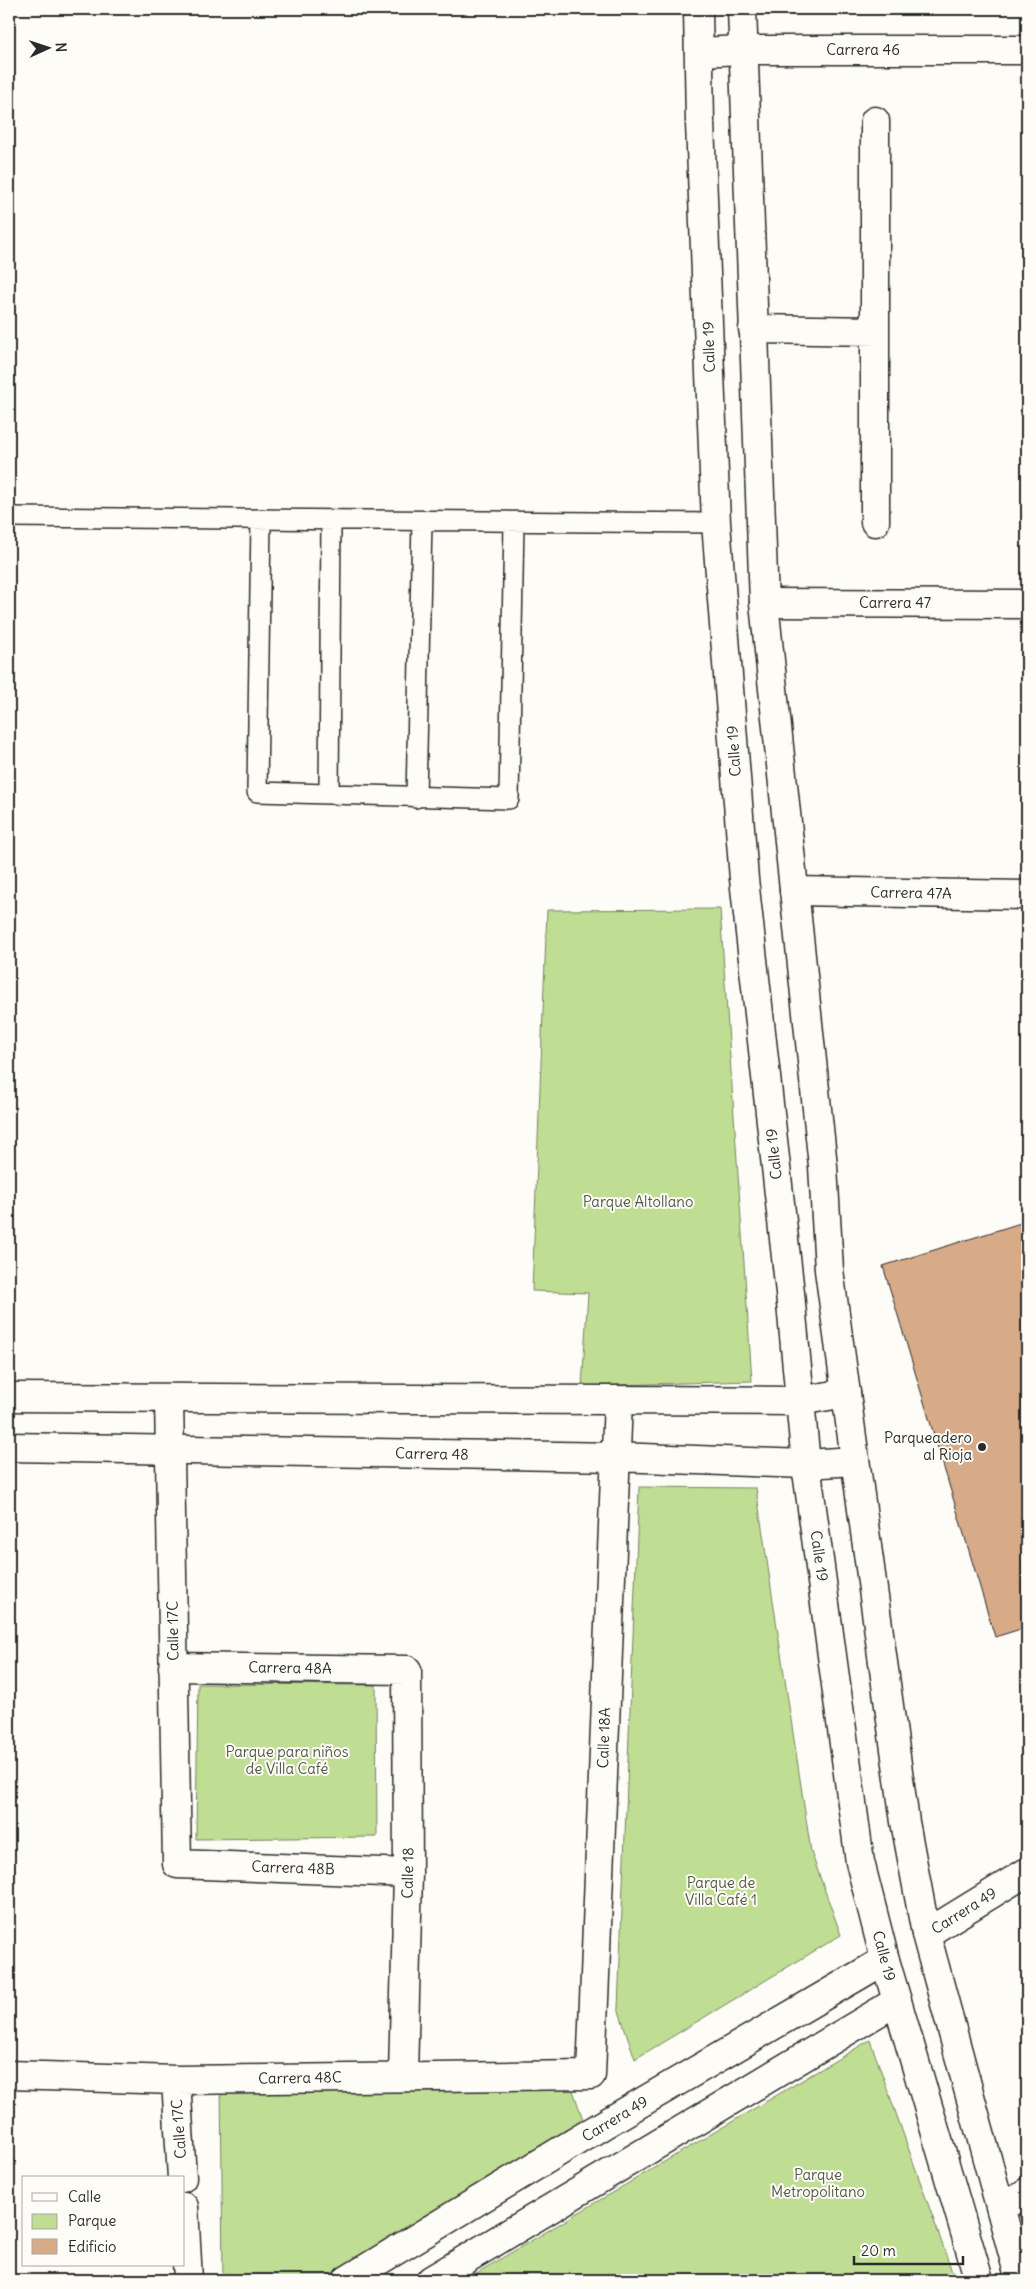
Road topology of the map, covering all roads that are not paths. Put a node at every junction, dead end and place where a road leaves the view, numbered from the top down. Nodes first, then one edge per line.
1 (698, 9) edge
2 (742, 9) edge
3 (742, 50) junction
4 (1027, 50) edge
5 (698, 52) junction
6 (875, 121) dead end
7 (753, 329) junction
8 (875, 332) junction
9 (9, 517) edge
10 (261, 520) junction
11 (331, 520) junction
12 (422, 522) junction
13 (514, 522) junction
14 (875, 522) dead end
15 (716, 523) junction
16 (764, 602) junction
17 (1027, 604) edge
18 (329, 794) junction
19 (416, 798) junction
20 (794, 891) junction
21 (1027, 895) edge
22 (846, 1393) junction
23 (9, 1397) edge
24 (169, 1398) junction
25 (618, 1401) junction
26 (799, 1401) junction
27 (9, 1447) edge
28 (170, 1450) junction
29 (616, 1457) junction
30 (855, 1461) junction
31 (806, 1464) junction
32 (174, 1667) junction
33 (407, 1670) joint
34 (177, 1864) joint
35 (408, 1872) junction
36 (1027, 1872) edge
37 (926, 1934) junction
38 (885, 1960) junction
39 (897, 2001) junction
40 (9, 2075) edge
41 (591, 2075) joint
42 (403, 2076) junction
43 (176, 2080) junction
44 (182, 2176) edge
45 (1027, 2192) edge
46 (1002, 2208) junction
47 (185, 2225) edge
48 (188, 2280) edge
49 (349, 2280) edge
50 (431, 2280) edge
51 (979, 2280) edge
52 (1020, 2280) edge

1 - 5 street, Calle 19
2 - 3 street
3 - 4 street, Carrera 46
3 - 5 street, Carrera 46
3 - 7 street
5 - 15 street, Calle 19
6 - 8 street
7 - 8 street
7 - 16 street
8 - 14 street
9 - 10 lane
10 - 11 lane
10 - 18 lane
11 - 12 lane
11 - 18 lane
12 - 13 lane
12 - 19 lane
13 - 15 lane
13 - 19 lane
15 - 26 street, Calle 19
16 - 17 street, Carrera 47
16 - 20 street
18 - 19 lane
20 - 21 street, Carrera 47A
20 - 22 street
22 - 26 street
22 - 30 street
23 - 24 street
24 - 25 street
24 - 28 street, Calle 17C
25 - 26 street
25 - 29 street, Calle 18A
26 - 31 street, Calle 19
27 - 28 street, Carrera 48
28 - 29 street, Carrera 48
28 - 32 street, Calle 17C
29 - 31 street, Carrera 48
29 - 41 street, Calle 18A
30 - 31 street, Carrera 48
30 - 37 street
31 - 38 street, Calle 19
32 - 33 street, Carrera 48A
32 - 34 street, Calle 17C
33 - 35 street, Calle 18
34 - 35 street, Carrera 48B
35 - 42 street, Calle 18
36 - 37 street, Carrera 49
37 - 46 street
38 - 39 street, Calle 19
38 - 49 street, Carrera 49
39 - 50 street
39 - 51 street, Calle 19
40 - 43 street, Carrera 48C
41 - 42 street, Carrera 48C
42 - 43 street, Carrera 48C
43 - 44 street, Calle 17C
45 - 46 street
46 - 52 street
47 - 48 street

